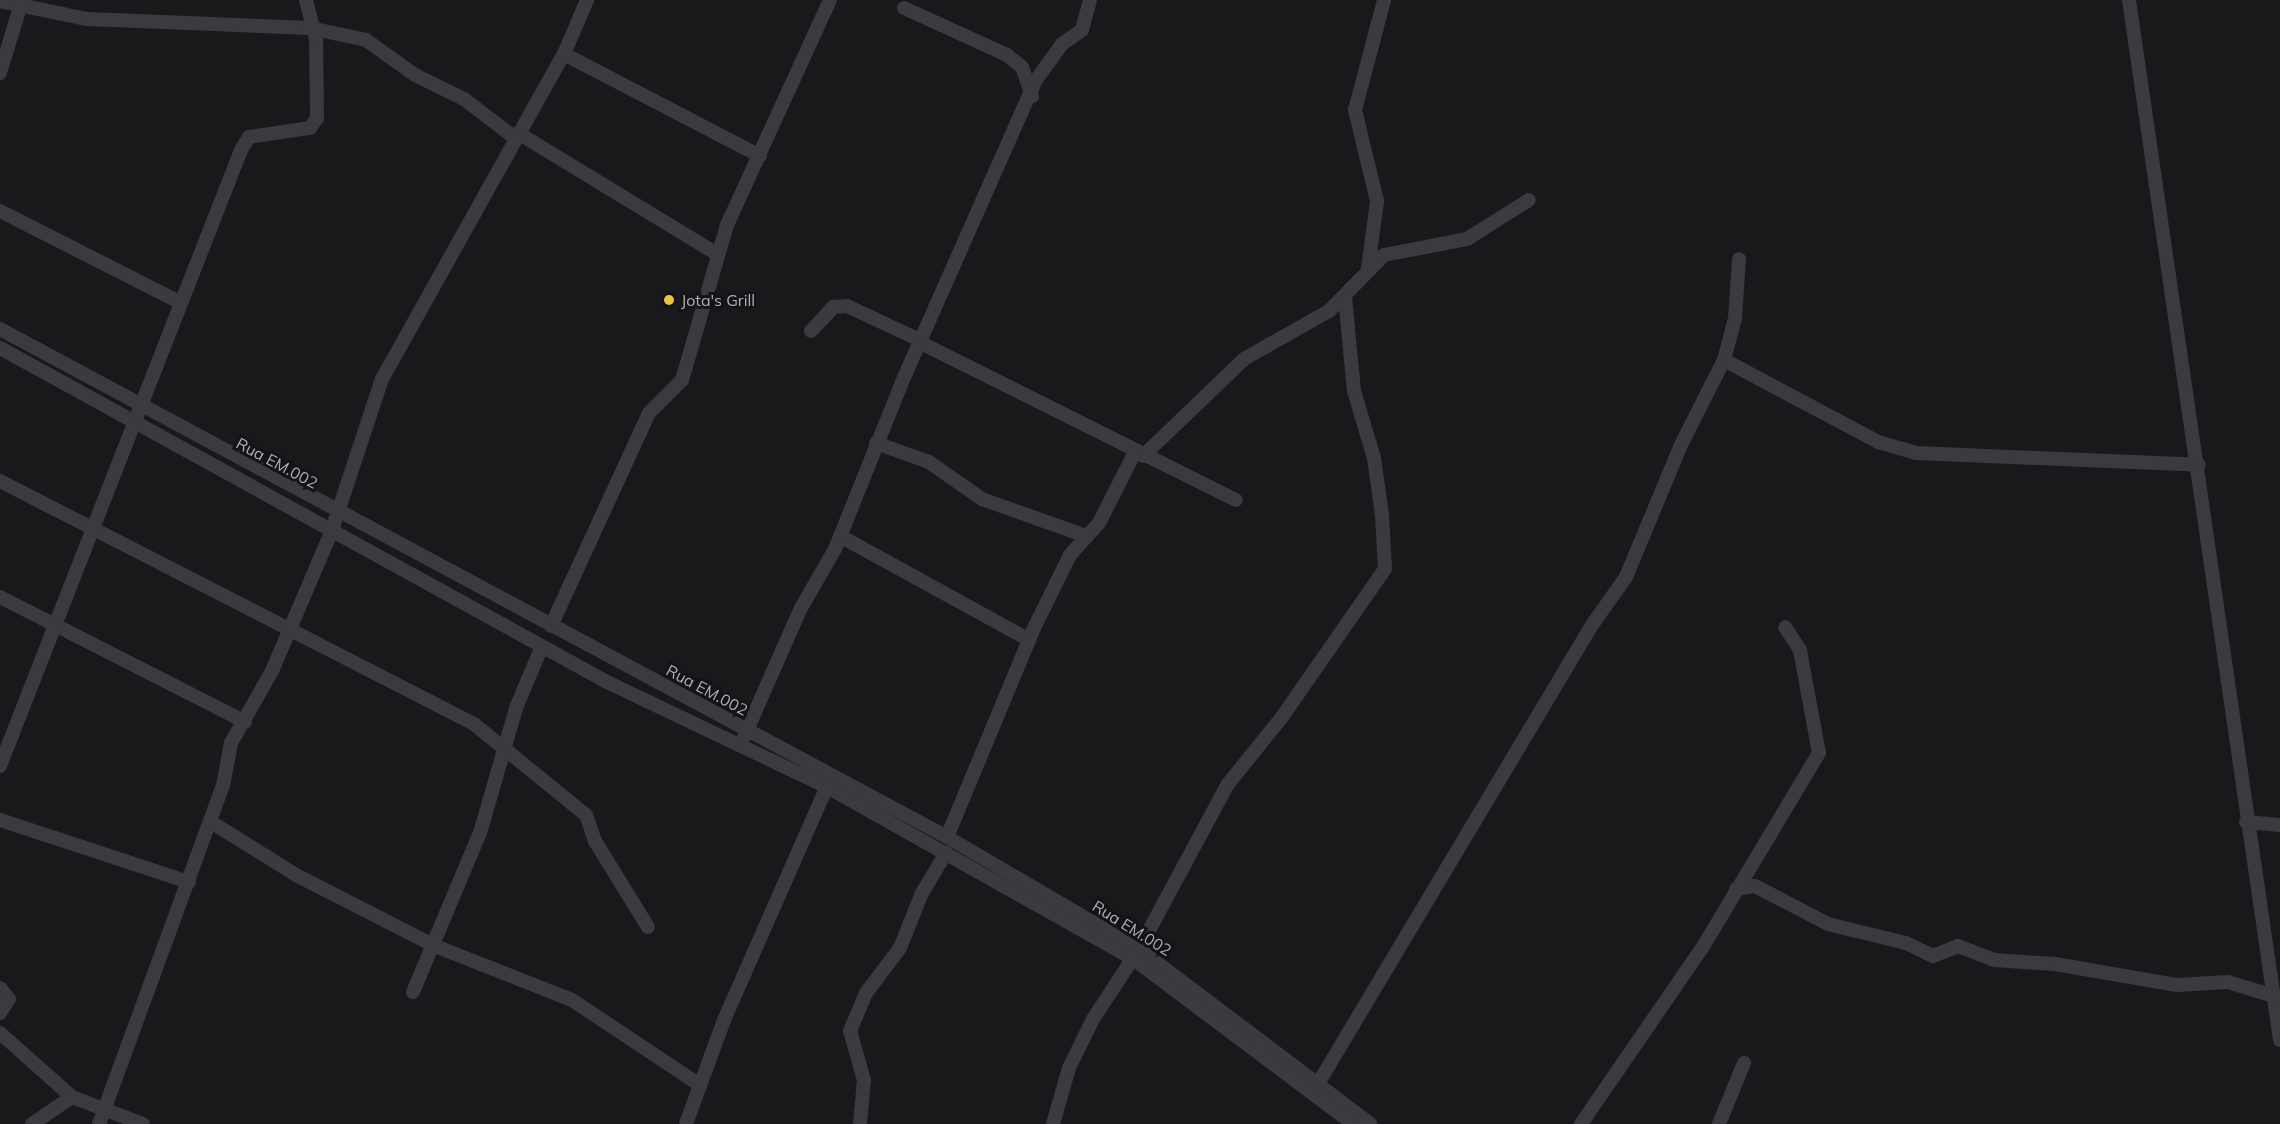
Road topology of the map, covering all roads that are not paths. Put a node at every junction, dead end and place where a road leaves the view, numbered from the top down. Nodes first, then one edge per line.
1 (306, 0) edge
2 (587, 0) edge
3 (830, 0) edge
4 (1090, 0) edge
5 (1384, 0) edge
6 (2128, 0) edge
7 (0, 1) edge
8 (22, 4) edge
9 (904, 8) dead end
10 (310, 28) junction
11 (564, 54) junction
12 (0, 73) edge
13 (1032, 96) junction
14 (516, 136) junction
15 (760, 156) junction
16 (1528, 200) dead end
17 (0, 211) edge
18 (717, 254) junction
19 (1739, 259) dead end
20 (1368, 268) junction
21 (1345, 297) junction
22 (179, 302) junction
23 (0, 329) edge
24 (811, 331) dead end
25 (920, 341) junction
26 (0, 348) edge
27 (1724, 360) junction
28 (139, 407) junction
29 (135, 423) junction
30 (876, 443) junction
31 (1139, 454) junction
32 (2199, 465) junction
33 (0, 481) edge
34 (1236, 500) dead end
35 (338, 514) junction
36 (94, 528) junction
37 (332, 530) junction
38 (840, 536) junction
39 (1086, 536) junction
40 (0, 597) edge
41 (56, 625) junction
42 (551, 626) junction
43 (290, 627) junction
44 (1785, 627) dead end
45 (1029, 640) junction
46 (543, 646) junction
47 (244, 722) junction
48 (747, 731) junction
49 (740, 745) junction
50 (506, 747) junction
51 (0, 766) edge
52 (827, 787) junction
53 (0, 820) edge
54 (211, 822) junction
55 (2246, 822) junction
56 (2280, 825) edge
57 (947, 837) junction
58 (946, 853) junction
59 (189, 882) junction
60 (1736, 889) junction
61 (648, 927) dead end
62 (435, 946) junction
63 (1136, 954) junction
64 (0, 988) edge
65 (413, 992) dead end
66 (2274, 996) junction
67 (0, 1013) edge
68 (0, 1033) edge
69 (2280, 1040) edge
70 (1744, 1063) dead end
71 (1319, 1082) junction
72 (700, 1085) junction
73 (72, 1096) junction
74 (107, 1107) junction
75 (32, 1124) edge
76 (99, 1124) edge
77 (143, 1124) edge
78 (686, 1124) edge
79 (860, 1124) edge
80 (1053, 1124) edge
81 (1353, 1124) edge
82 (1370, 1124) edge
83 (1581, 1124) edge
84 (1719, 1124) edge

1 - 10 street
2 - 11 street
3 - 15 street
4 - 13 street
5 - 20 street
6 - 32 street
7 - 8 street
8 - 10 street
8 - 12 street
9 - 13 street
10 - 14 street
10 - 22 street
11 - 14 street
11 - 15 street
13 - 25 street
14 - 18 street
14 - 35 street
15 - 18 street
16 - 20 street
17 - 22 street
18 - 42 street
19 - 27 street
20 - 21 street
21 - 31 street
21 - 63 street
22 - 28 street
23 - 28 street, Rua EM.002
24 - 25 street
25 - 30 street
25 - 31 street
26 - 29 street, Rua EM.002
27 - 32 street
27 - 71 street
28 - 29 street
28 - 35 street, Rua EM.002
29 - 36 street
29 - 37 street, Rua EM.002
30 - 38 street
30 - 39 street
31 - 34 street
31 - 39 street
32 - 55 street
33 - 36 street
35 - 37 street
35 - 42 street, Rua EM.002
36 - 41 street
36 - 43 street
37 - 43 street
37 - 46 street, Rua EM.002
38 - 45 street
38 - 48 street
39 - 45 street
40 - 41 street
41 - 47 street
41 - 51 street
42 - 48 street, Rua EM.002
43 - 47 street
43 - 50 street
44 - 60 street
45 - 57 street
46 - 49 street, Rua EM.002
46 - 50 street
47 - 54 street
48 - 49 street
48 - 57 street, Rua EM.002
49 - 52 street, Rua EM.002
50 - 61 street
50 - 62 street
52 - 58 street, Rua EM.002
52 - 72 street
53 - 59 street
54 - 59 street
54 - 62 street
55 - 56 street
55 - 66 street
57 - 63 street, Rua EM.002
58 - 63 street, Rua EM.002
58 - 79 street
59 - 74 street
60 - 66 street
60 - 83 street
62 - 65 street
62 - 72 street
63 - 71 street, Rua EM.002
63 - 80 street
63 - 81 street, Rua EM.002
64 - 67 street
66 - 69 street
68 - 73 street
70 - 84 street
71 - 82 street, Rua EM.002
72 - 78 street
73 - 74 street
73 - 75 street
74 - 76 street
74 - 77 street

